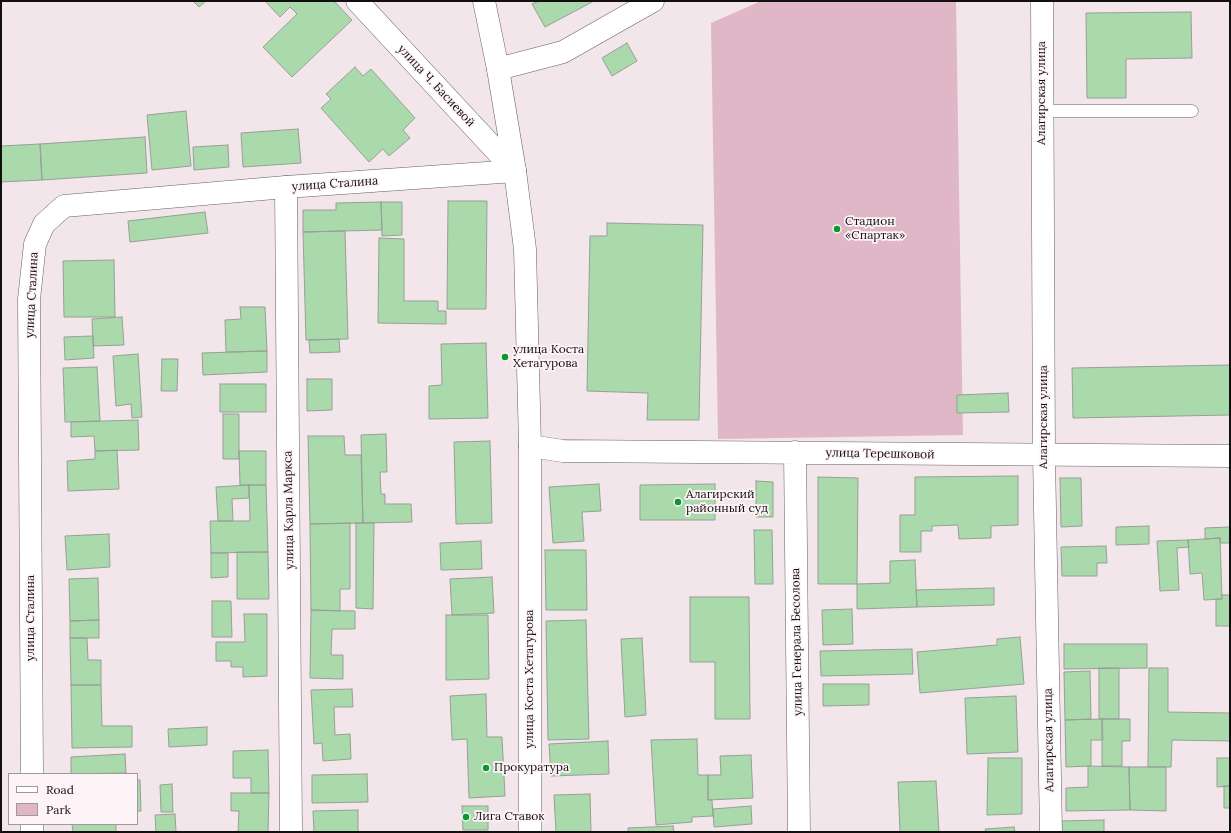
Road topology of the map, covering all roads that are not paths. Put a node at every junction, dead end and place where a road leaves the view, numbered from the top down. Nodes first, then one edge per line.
1 (357, 1) edge
2 (484, 1) edge
3 (653, 1) edge
4 (1042, 1) edge
5 (498, 69) junction
6 (1042, 111) junction
7 (1192, 112) dead end
8 (515, 171) junction
9 (286, 187) junction
10 (530, 446) junction
11 (795, 452) junction
12 (1044, 456) junction
13 (1230, 456) edge
14 (32, 773) edge
15 (292, 832) edge
16 (530, 832) edge
17 (799, 832) edge
18 (1051, 832) edge

1 - 8 street, улица Ч. Басиевой
2 - 5 street, улица Коста Хетагурова
3 - 5 street
4 - 6 street, Алагирская улица
5 - 8 street, улица Коста Хетагурова
6 - 7 lane
6 - 12 street, Алагирская улица
8 - 9 street, улица Сталина
8 - 10 street, улица Коста Хетагурова
9 - 14 street, улица Сталина
9 - 15 street, улица Карла Маркса
10 - 11 street, улица Терешковой
10 - 16 street, улица Коста Хетагурова
11 - 12 street, улица Терешковой
11 - 17 street, улица Генерала Бесолова
12 - 13 street, улица Терешковой
12 - 18 street, Алагирская улица

